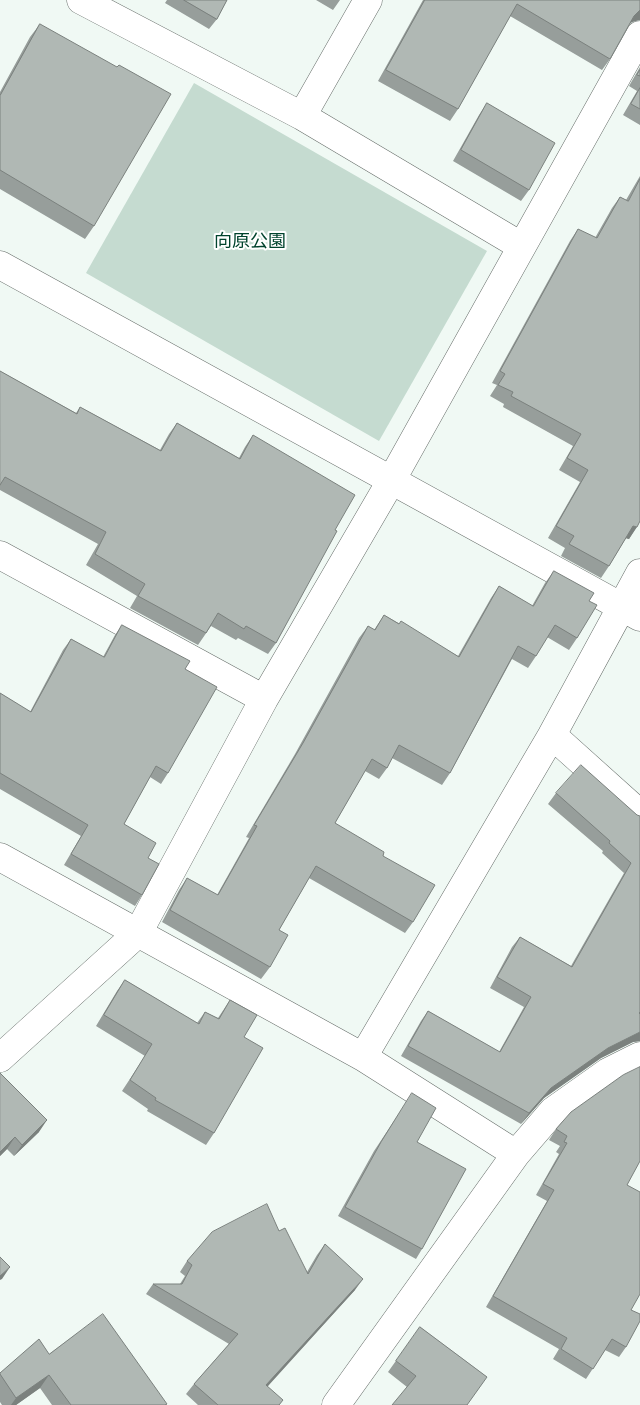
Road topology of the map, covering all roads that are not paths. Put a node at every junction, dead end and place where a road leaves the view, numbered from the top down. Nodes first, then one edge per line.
1 (81, 0) edge
2 (368, 0) edge
3 (640, 36) edge
4 (302, 116) junction
5 (521, 246) junction
6 (0, 265) edge
7 (391, 480) junction
8 (0, 555) edge
9 (640, 573) edge
10 (631, 612) edge
11 (264, 699) junction
12 (552, 735) junction
13 (640, 814) edge
14 (0, 857) edge
15 (138, 933) junction
16 (640, 1056) edge
17 (363, 1057) junction
18 (0, 1058) edge
19 (516, 1154) junction
20 (336, 1405) edge

1 - 4 street
2 - 4 street
3 - 5 street
4 - 5 street
5 - 7 street
6 - 7 street
7 - 10 street
7 - 11 street
8 - 11 street
9 - 10 street
10 - 12 street
11 - 15 street
12 - 13 street
12 - 17 street
14 - 15 street
15 - 17 street
15 - 18 street
16 - 19 street
17 - 19 street
19 - 20 street

